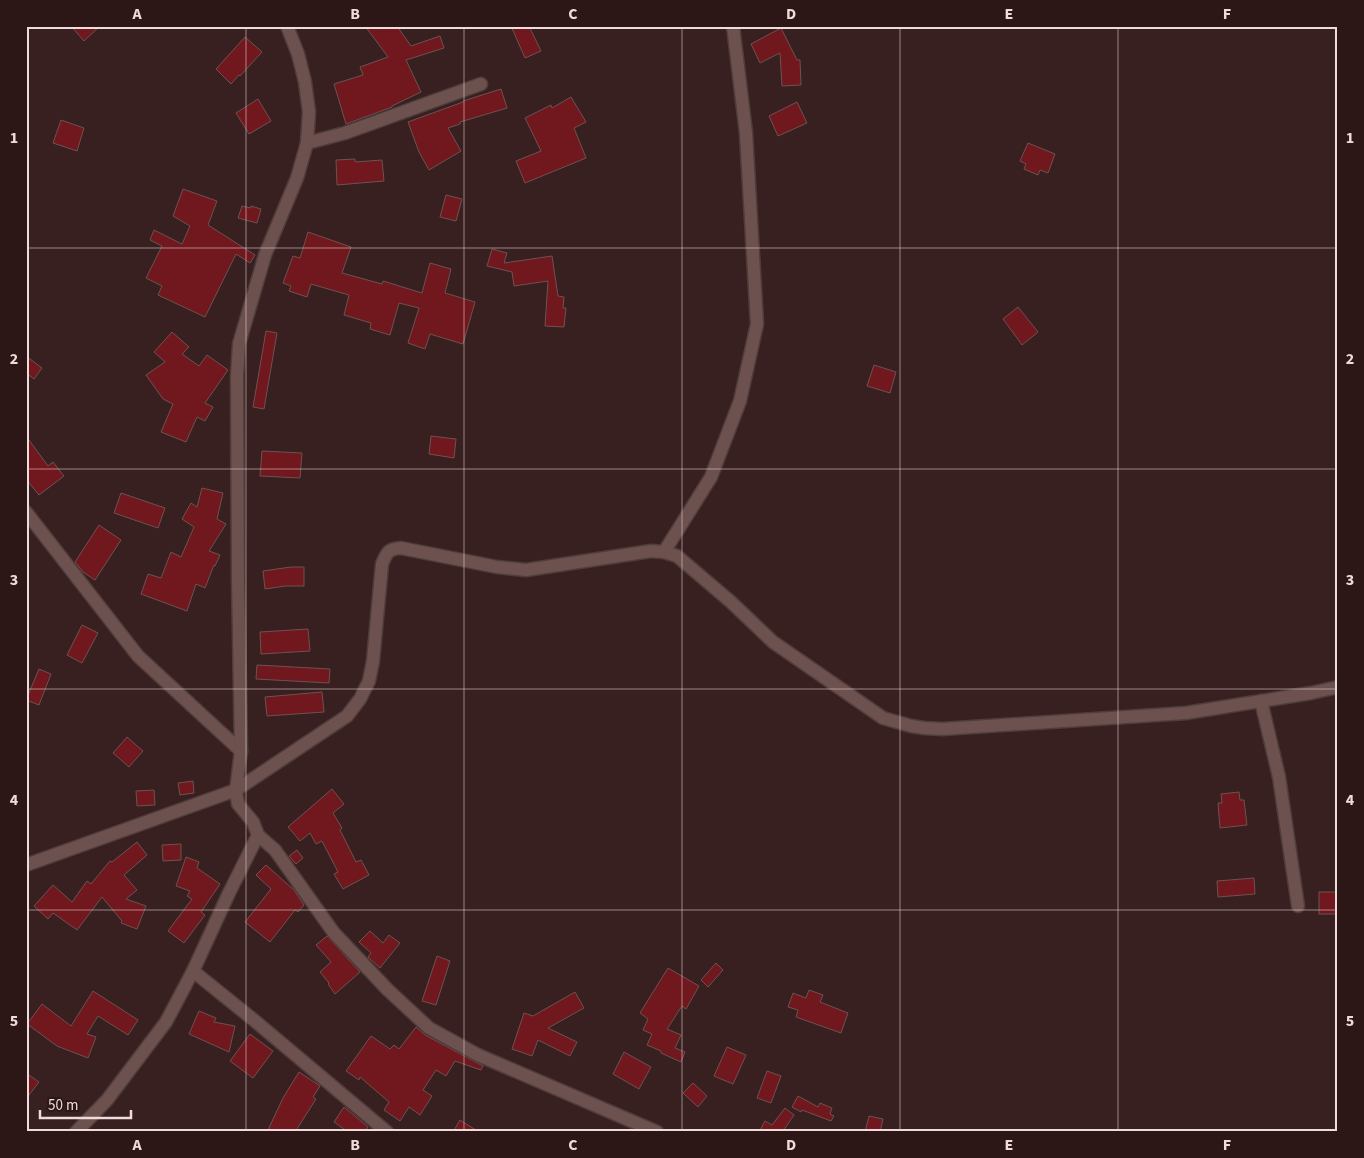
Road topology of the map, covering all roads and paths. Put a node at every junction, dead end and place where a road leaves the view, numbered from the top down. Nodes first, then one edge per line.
1 (287, 26) edge
2 (733, 26) edge
3 (481, 84) dead end
4 (307, 143) junction
5 (26, 512) edge
6 (664, 552) junction
7 (1338, 687) edge
8 (1261, 701) junction
9 (241, 751) junction
10 (236, 790) junction
11 (258, 835) junction
12 (26, 865) edge
13 (1298, 906) dead end
14 (193, 972) junction
15 (76, 1132) edge
16 (386, 1132) edge
17 (657, 1132) edge

1 - 4 street
2 - 6 street
3 - 4 street
4 - 9 street
5 - 9 street
6 - 8 street
6 - 10 street
7 - 8 street
8 - 13 street
9 - 10 street
10 - 11 street
10 - 12 street
11 - 14 street
11 - 17 street
14 - 15 street
14 - 16 street

